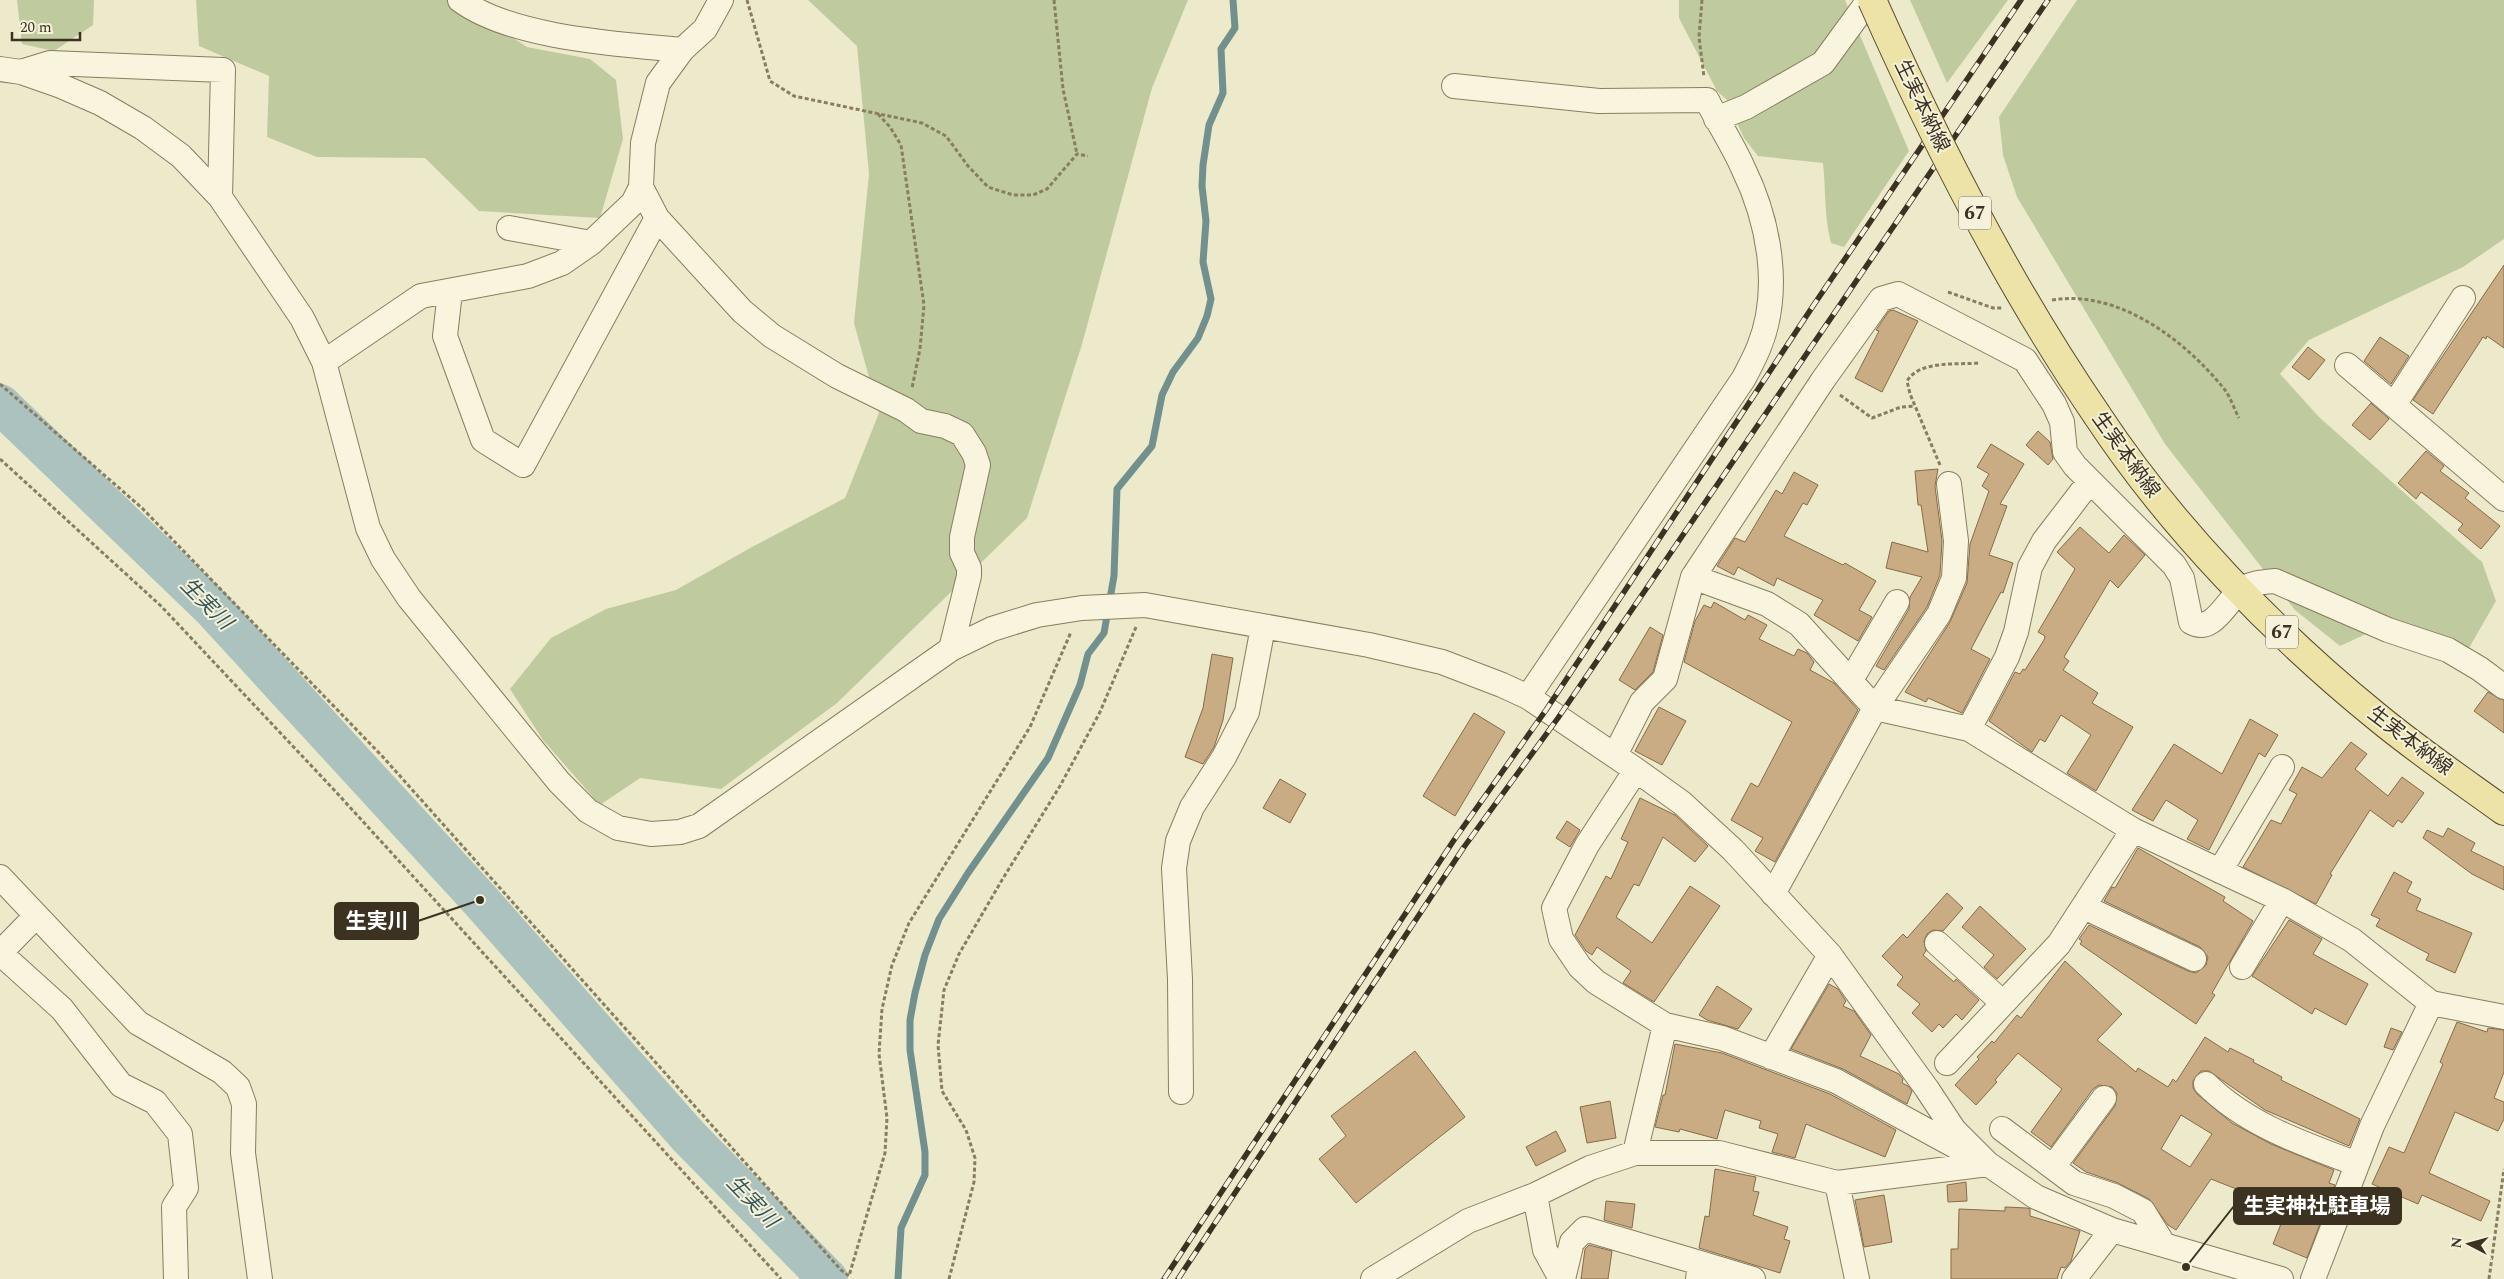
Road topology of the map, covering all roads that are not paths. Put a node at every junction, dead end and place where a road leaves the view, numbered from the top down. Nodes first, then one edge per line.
1 (460, 0) edge
2 (720, 0) edge
3 (1869, 0) edge
4 (1872, 0) edge
5 (682, 50) junction
6 (10, 70) edge
7 (1454, 86) dead end
8 (1711, 110) junction
9 (641, 187) junction
10 (220, 197) junction
11 (657, 218) junction
12 (509, 228) dead end
13 (591, 243) junction
14 (450, 292) junction
15 (2463, 298) dead end
16 (324, 362) junction
17 (2347, 365) dead end
18 (2394, 404) junction
19 (2090, 481) junction
20 (1949, 484) road end
21 (2504, 499) edge
22 (1693, 577) junction
23 (2241, 590) junction
24 (1897, 602) dead end
25 (1264, 627) junction
26 (951, 649) junction
27 (1850, 680) junction
28 (2504, 687) edge
29 (1528, 697) junction
30 (1875, 708) junction
31 (1969, 729) junction
32 (1615, 756) junction
33 (2282, 767) dead end
34 (1636, 770) junction
35 (2504, 811) edge
36 (2133, 830) junction
37 (2220, 871) junction
38 (0, 877) edge
39 (1773, 894) junction
40 (2282, 900) junction
41 (2084, 907) junction
42 (36, 916) junction
43 (1937, 943) dead end
44 (1830, 955) junction
45 (2194, 959) dead end
46 (2242, 967) dead end
47 (2431, 1003) junction
48 (2003, 1004) junction
49 (2504, 1017) edge
50 (1665, 1025) junction
51 (1771, 1057) junction
52 (1947, 1063) dead end
53 (2206, 1084) dead end
54 (1181, 1092) dead end
55 (2104, 1098) dead end
56 (2002, 1129) dead end
57 (1634, 1153) junction
58 (1988, 1164) junction
59 (2357, 1164) junction
60 (2053, 1167) junction
61 (1837, 1183) junction
62 (1535, 1195) junction
63 (2112, 1230) junction
64 (2164, 1245) junction
65 (1699, 1271) edge
66 (1382, 1276) edge
67 (176, 1279) edge
68 (260, 1279) edge
69 (1562, 1279) edge
70 (1752, 1279) edge
71 (1856, 1279) edge
72 (2074, 1279) edge
73 (2281, 1279) edge
74 (2313, 1279) edge

1 - 5 street
2 - 5 street
3 - 8 street
4 - 23 main road, 生実本納線 / 67, bridge
5 - 9 street
6 - 10 street
6 - 10 street
7 - 8 street
8 - 29 street
9 - 11 street
9 - 13 street
10 - 16 street
11 - 14 street
11 - 26 street
12 - 13 street
13 - 14 street
14 - 16 street
15 - 18 street
16 - 26 street
17 - 18 street
18 - 21 street
19 - 22 street
19 - 23 street
19 - 31 street
20 - 30 street
22 - 27 street
22 - 32 street
23 - 28 street
23 - 35 main road, 生実本納線 / 67
24 - 27 street
25 - 26 street
25 - 29 street
25 - 54 street
27 - 30 street
29 - 32 street
30 - 31 street
30 - 39 street
31 - 36 street
32 - 34 street
33 - 37 street
34 - 39 street
34 - 50 street
36 - 37 street
36 - 41 street
37 - 40 street
38 - 42 street
39 - 44 street
40 - 46 street
40 - 47 street
41 - 45 street
41 - 48 street
42 - 67 street
42 - 68 street
43 - 48 street
44 - 51 street
44 - 58 street
47 - 49 street
47 - 59 street
48 - 52 street
50 - 51 street
50 - 57 street
51 - 58 street
53 - 59 street
55 - 60 street
56 - 60 street
57 - 61 street
57 - 62 street
58 - 61 street
58 - 63 street
59 - 74 street
60 - 64 street
61 - 71 street
62 - 66 street
62 - 69 street
63 - 64 street
63 - 72 street
64 - 73 street
65 - 69 street
65 - 70 street

